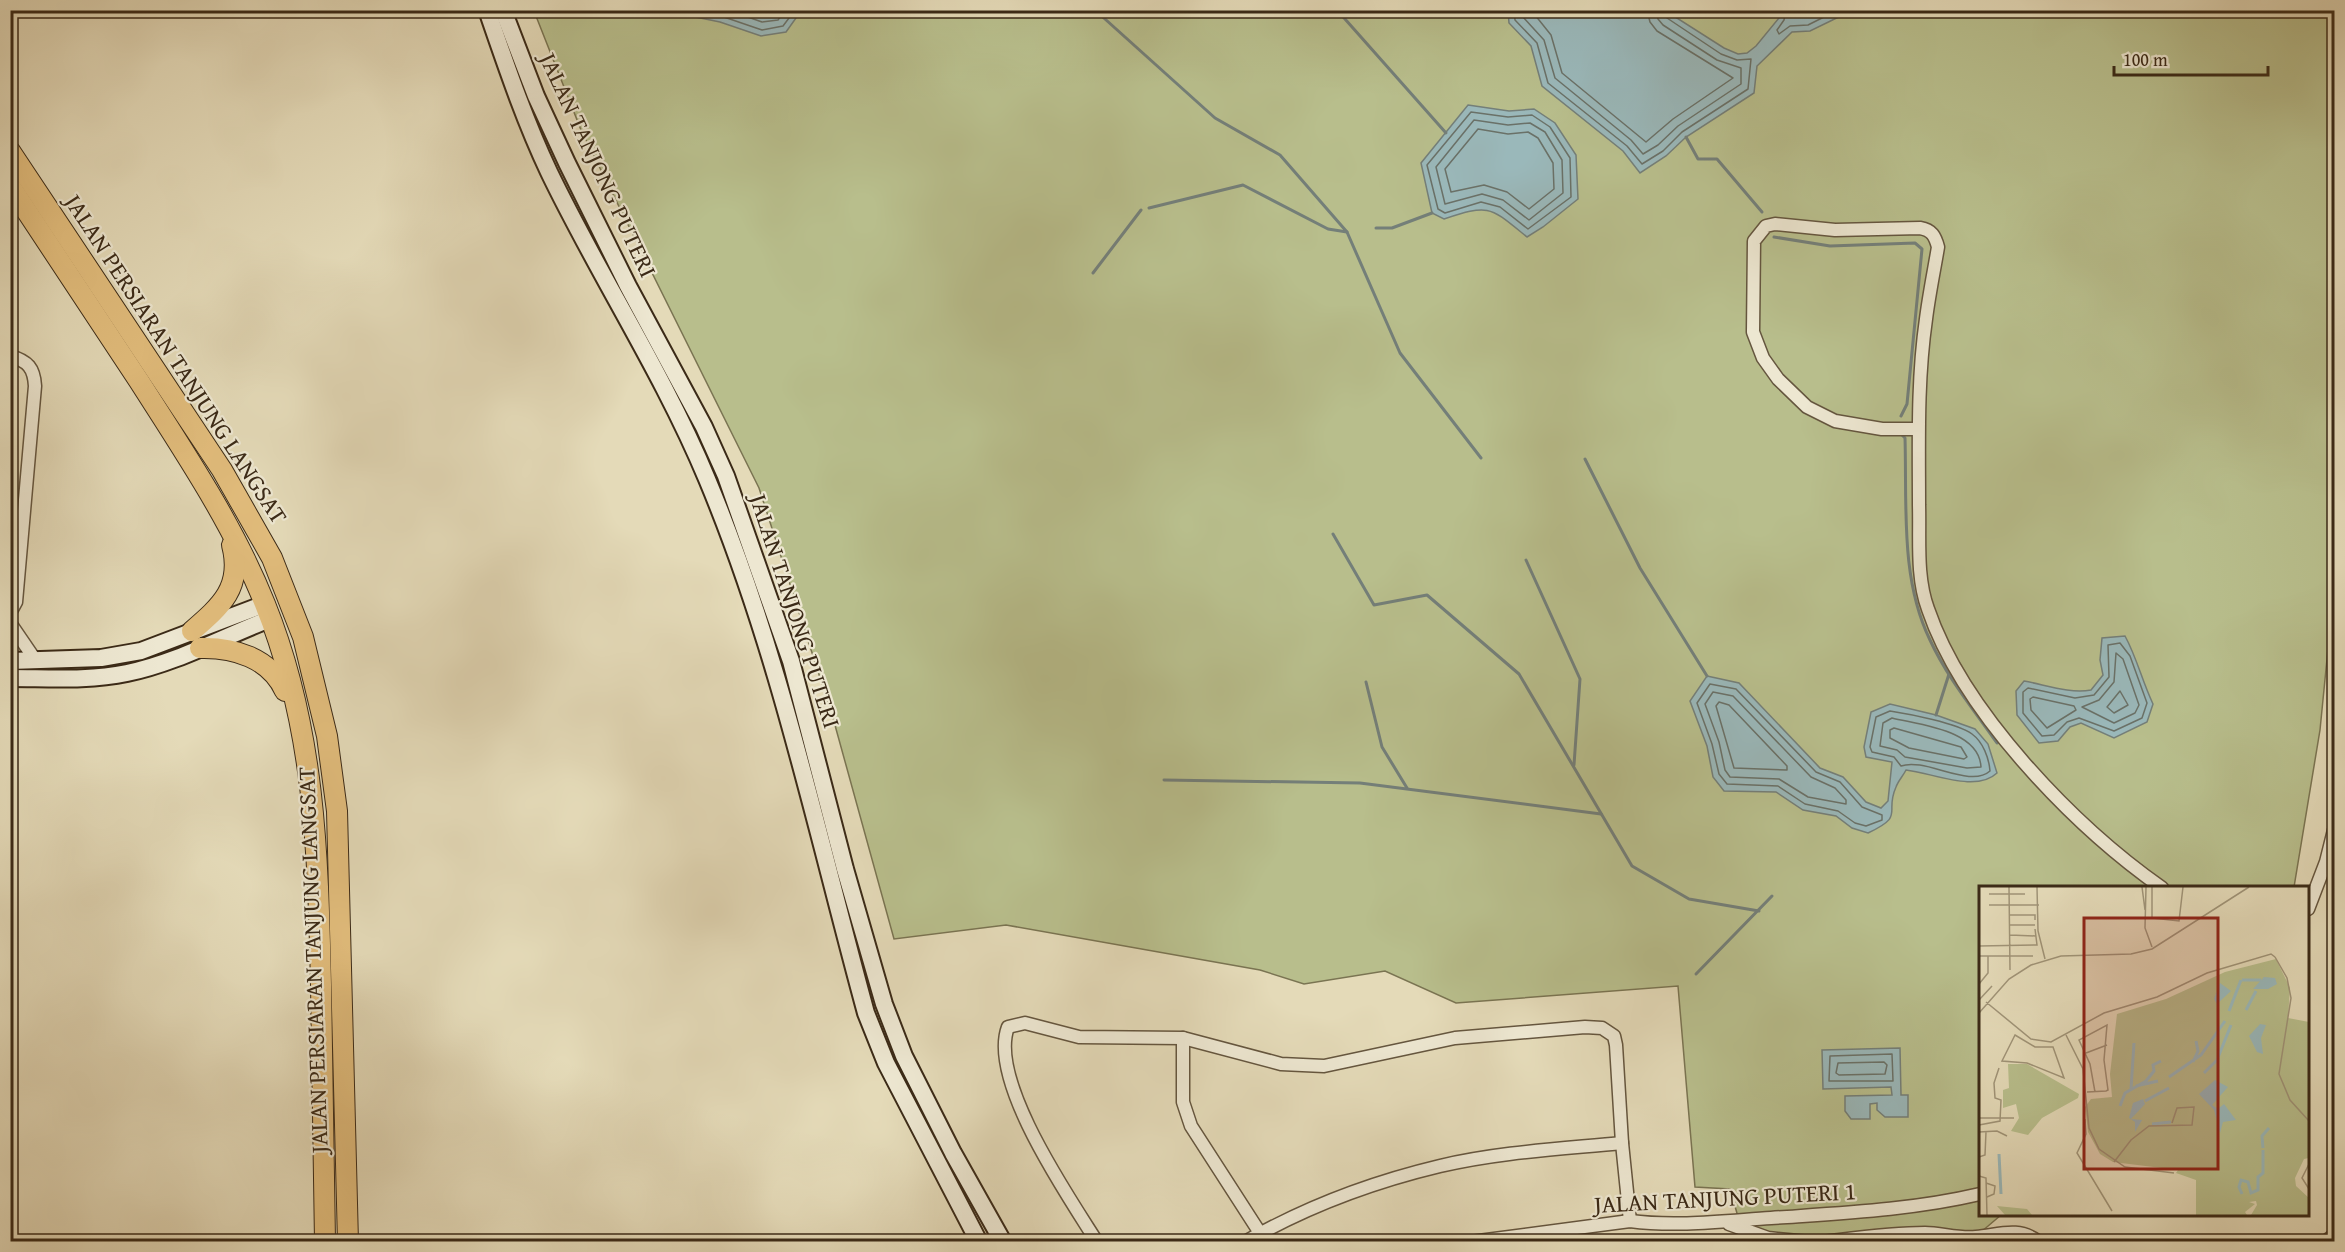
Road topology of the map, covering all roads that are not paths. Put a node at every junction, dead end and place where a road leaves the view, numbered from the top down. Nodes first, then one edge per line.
1 (486, 10) edge
2 (503, 10) edge
3 (536, 96) junction
4 (519, 104) junction
5 (10, 151) edge
6 (10, 186) edge
7 (10, 356) edge
8 (1919, 429) junction
9 (216, 504) junction
10 (245, 508) junction
11 (269, 611) junction
12 (10, 613) edge
13 (10, 623) edge
14 (196, 639) junction
15 (10, 661) edge
16 (36, 661) junction
17 (10, 678) edge
18 (318, 694) junction
19 (301, 723) junction
20 (2334, 830) edge
21 (2159, 886) edge
22 (2309, 904) edge
23 (1184, 1038) junction
24 (1622, 1143) junction
25 (1979, 1194) edge
26 (1630, 1221) junction
27 (1716, 1222) junction
28 (1260, 1233) junction
29 (2334, 1235) edge
30 (325, 1242) edge
31 (348, 1242) edge
32 (979, 1242) edge
33 (1003, 1242) edge
34 (1097, 1242) edge
35 (1245, 1242) edge
36 (1471, 1242) edge
37 (1809, 1242) edge
38 (1822, 1242) edge
39 (2038, 1242) edge
40 (2325, 1242) edge

1 - 4 street, JALAN TANJONG PUTERI
2 - 3 street, JALAN TANJONG PUTERI
3 - 4 street
3 - 33 street, JALAN TANJONG PUTERI
4 - 32 street, JALAN TANJONG PUTERI
5 - 10 main road, JALAN PERSIARAN TANJUNG LANGSAT
6 - 9 main road, JALAN PERSIARAN TANJUNG LANGSAT
7 - 12 street
8 - 8 street
8 - 21 street
9 - 11 main road, JALAN PERSIARAN TANJUNG LANGSAT
9 - 14 main road
10 - 11 main road
10 - 18 main road, JALAN PERSIARAN TANJUNG LANGSAT
11 - 14 street
11 - 18 main road
11 - 19 main road, JALAN PERSIARAN TANJUNG LANGSAT
13 - 16 street
14 - 16 street
14 - 17 street
14 - 19 main road
15 - 16 street
18 - 31 main road, JALAN PERSIARAN TANJUNG LANGSAT
19 - 30 main road, JALAN PERSIARAN TANJUNG LANGSAT
20 - 22 street
23 - 24 street
23 - 28 street
23 - 34 street
24 - 26 street
24 - 28 street
25 - 27 street, JALAN TANJUNG PUTERI 1
26 - 27 street, JALAN TANJUNG PUTERI 1
26 - 36 street, JALAN TANJUNG PUTERI 1
27 - 37 street
28 - 35 street
29 - 40 street
38 - 39 street

